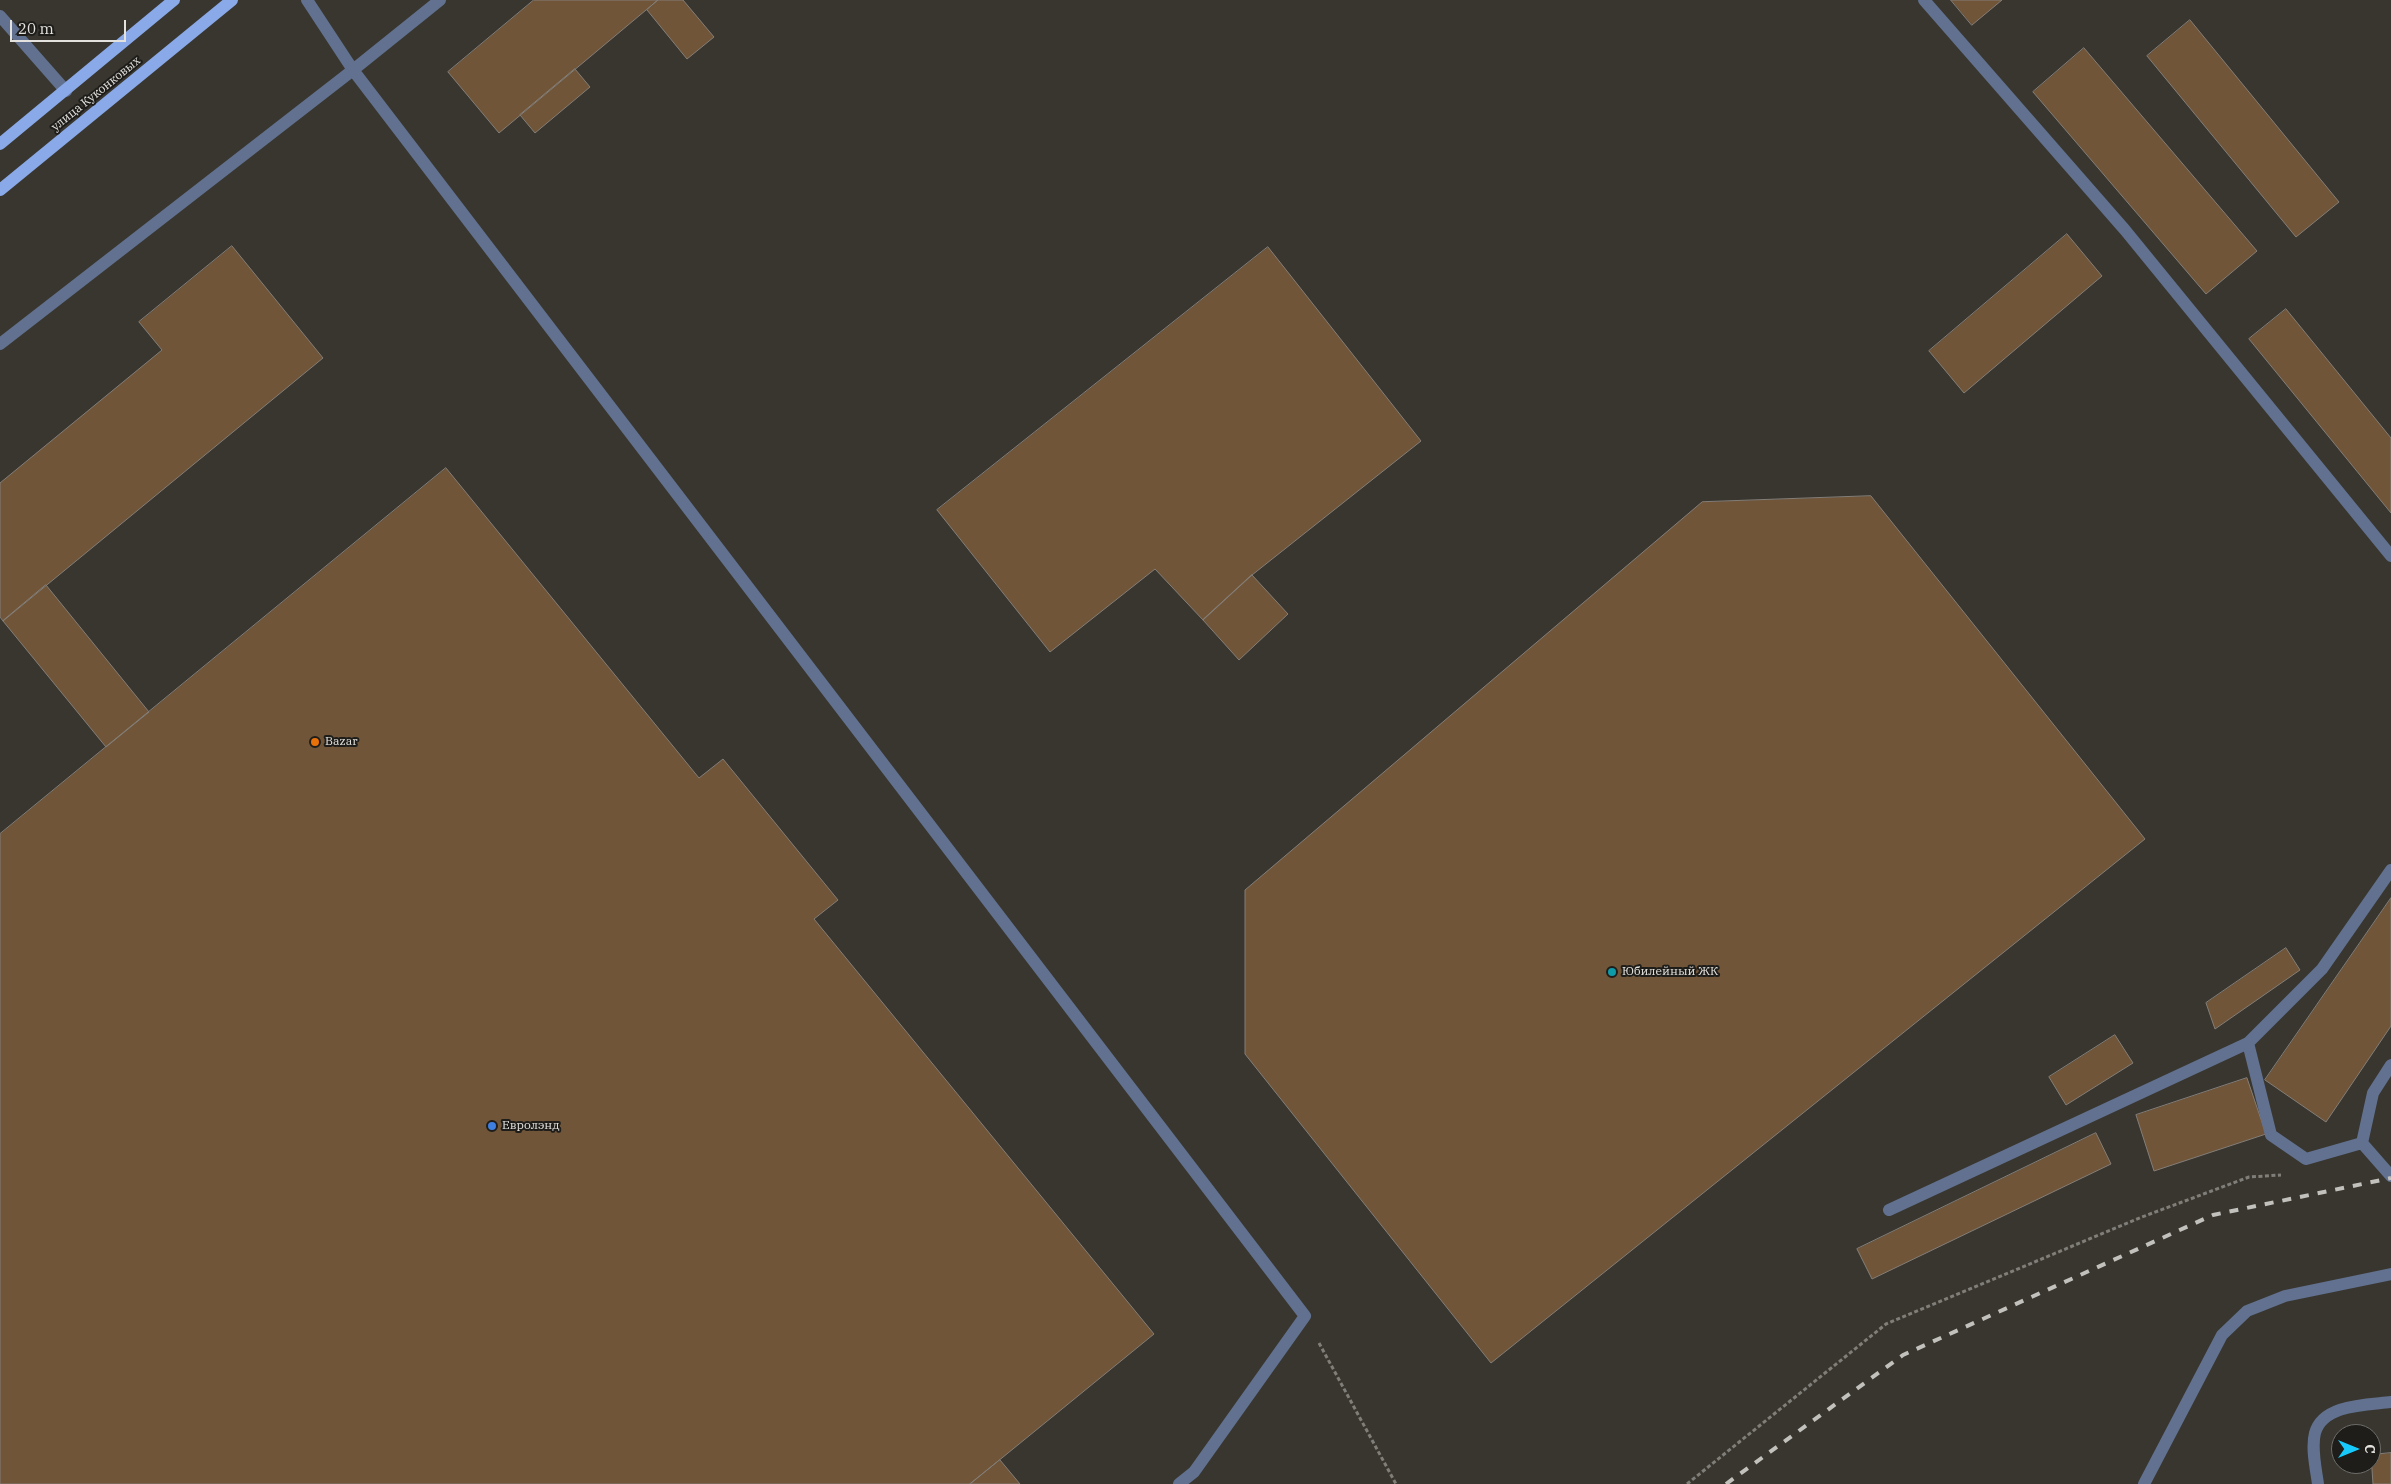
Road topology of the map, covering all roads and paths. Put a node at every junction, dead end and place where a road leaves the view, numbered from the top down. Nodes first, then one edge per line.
1 (174, 0) edge
2 (232, 0) edge
3 (307, 0) edge
4 (440, 0) edge
5 (1924, 0) edge
6 (0, 16) edge
7 (353, 70) junction
8 (66, 91) junction
9 (0, 144) edge
10 (0, 190) edge
11 (0, 344) edge
12 (2391, 556) edge
13 (2391, 870) edge
14 (2248, 1043) junction
15 (2391, 1066) edge
16 (2362, 1143) junction
17 (2285, 1175) dead end
18 (2391, 1176) edge
19 (1889, 1210) dead end
20 (2391, 1274) edge
21 (1305, 1316) junction
22 (2391, 1402) edge
23 (1180, 1484) edge
24 (1396, 1484) edge
25 (1687, 1484) edge
26 (2144, 1484) edge
27 (2318, 1484) edge

1 - 8 main road, улица Куконковых
2 - 10 main road, улица Куконковых
3 - 7 lane
4 - 7 lane
5 - 12 lane
6 - 8 lane
7 - 11 lane
7 - 21 lane
8 - 9 main road, улица Куконковых
13 - 14 lane
14 - 16 lane
14 - 19 lane
15 - 16 lane
16 - 18 lane
17 - 25 path
20 - 26 lane
21 - 23 lane
21 - 24 path
22 - 27 lane

